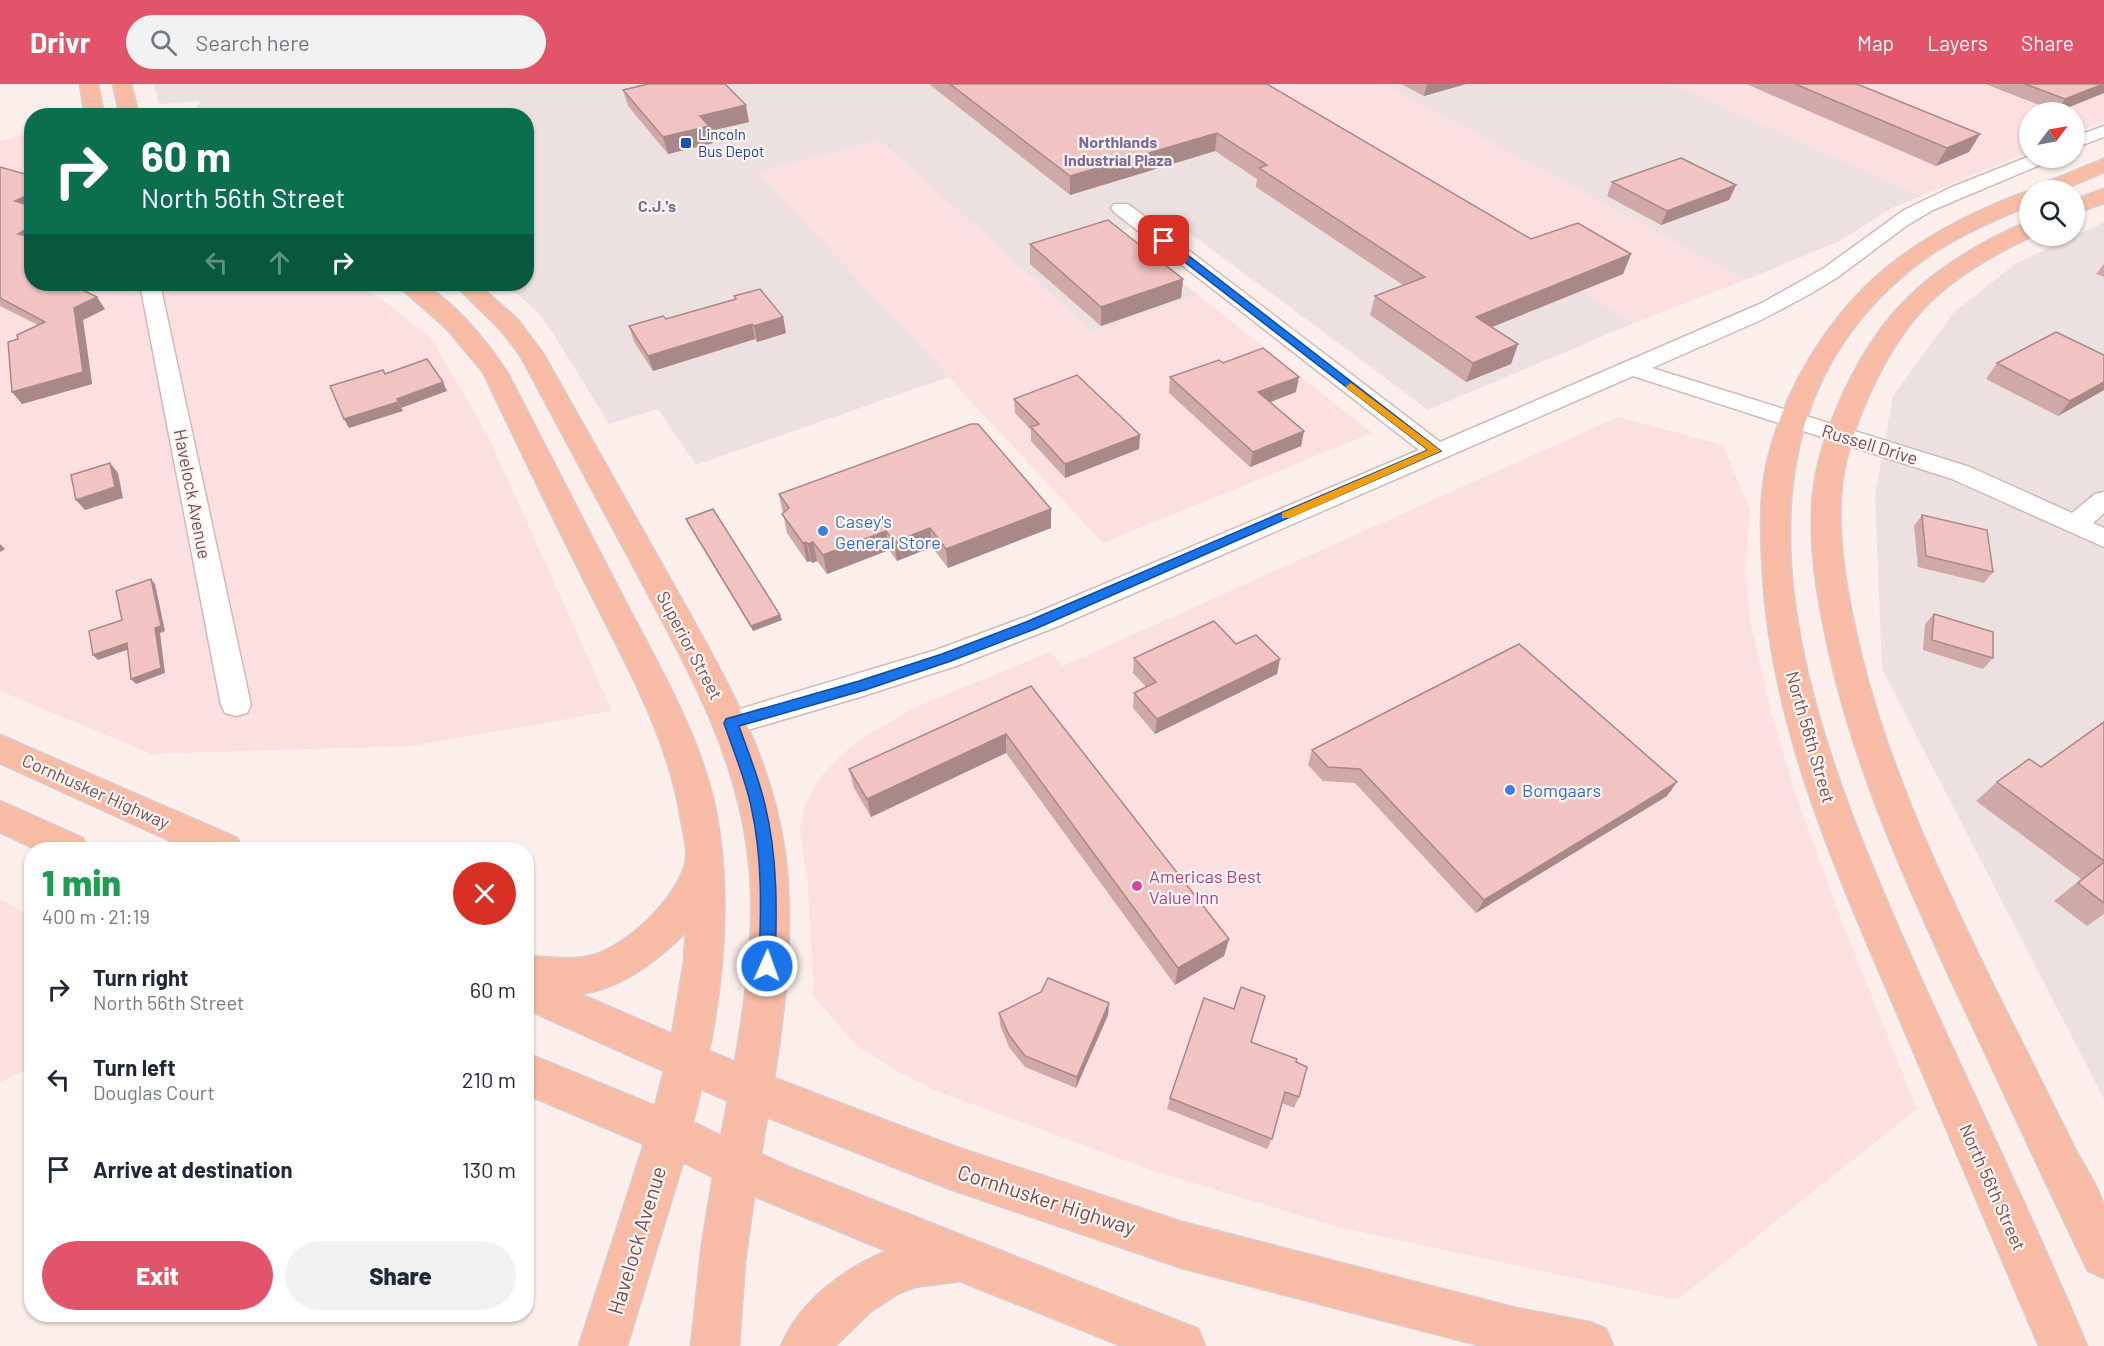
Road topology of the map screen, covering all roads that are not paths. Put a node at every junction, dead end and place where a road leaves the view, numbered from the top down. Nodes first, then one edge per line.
1 (89, 84) edge
2 (122, 84) edge
3 (94, 108) edge
4 (128, 108) edge
5 (2104, 131) edge
6 (2085, 139) edge
7 (2104, 165) edge
8 (2019, 168) edge
9 (2069, 180) edge
10 (2104, 195) edge
11 (2019, 202) edge
12 (2085, 203) edge
13 (1121, 208) dead end
14 (2019, 234) edge
15 (151, 291) edge
16 (416, 291) edge
17 (474, 291) edge
18 (1629, 368) junction
19 (1793, 421) junction
20 (1841, 436) junction
21 (1436, 451) junction
22 (2104, 500) edge
23 (2075, 524) junction
24 (2104, 538) edge
25 (236, 705) dead end
26 (731, 723) junction
27 (0, 748) edge
28 (0, 816) edge
29 (55, 842) edge
30 (208, 842) edge
31 (705, 856) junction
32 (534, 974) edge
33 (534, 993) edge
34 (686, 1062) junction
35 (534, 1076) edge
36 (751, 1090) junction
37 (668, 1133) junction
38 (738, 1165) junction
39 (2104, 1255) edge
40 (965, 1258) junction
41 (603, 1346) edge
42 (715, 1346) edge
43 (805, 1346) edge
44 (1180, 1346) edge
45 (1589, 1346) edge
46 (2063, 1346) edge

1 - 3 main road
2 - 4 main road
5 - 6 street
7 - 9 main road
8 - 18 street
10 - 12 main road
11 - 19 main road, North 56th Street
13 - 21 street
14 - 20 main road
15 - 25 street, Havelock Avenue
16 - 31 main road
17 - 26 main road, Superior Street
18 - 19 street, Russell Drive
18 - 21 street
19 - 20 street, Russell Drive
19 - 46 main road, North 56th Street
20 - 23 street, Russell Drive
20 - 39 main road
21 - 26 street
22 - 23 street
23 - 24 street, Russell Drive
26 - 36 main road, Superior Street
27 - 30 main road, Cornhusker Highway
28 - 29 main road
31 - 32 main road
31 - 34 main road
33 - 34 main road, Cornhusker Highway
34 - 36 main road, Cornhusker Highway
34 - 37 main road
35 - 37 main road
36 - 38 main road, Superior Street
36 - 45 main road, Cornhusker Highway
37 - 38 main road
37 - 41 main road, Havelock Avenue
38 - 40 main road
38 - 42 main road
40 - 43 main road
40 - 44 main road

